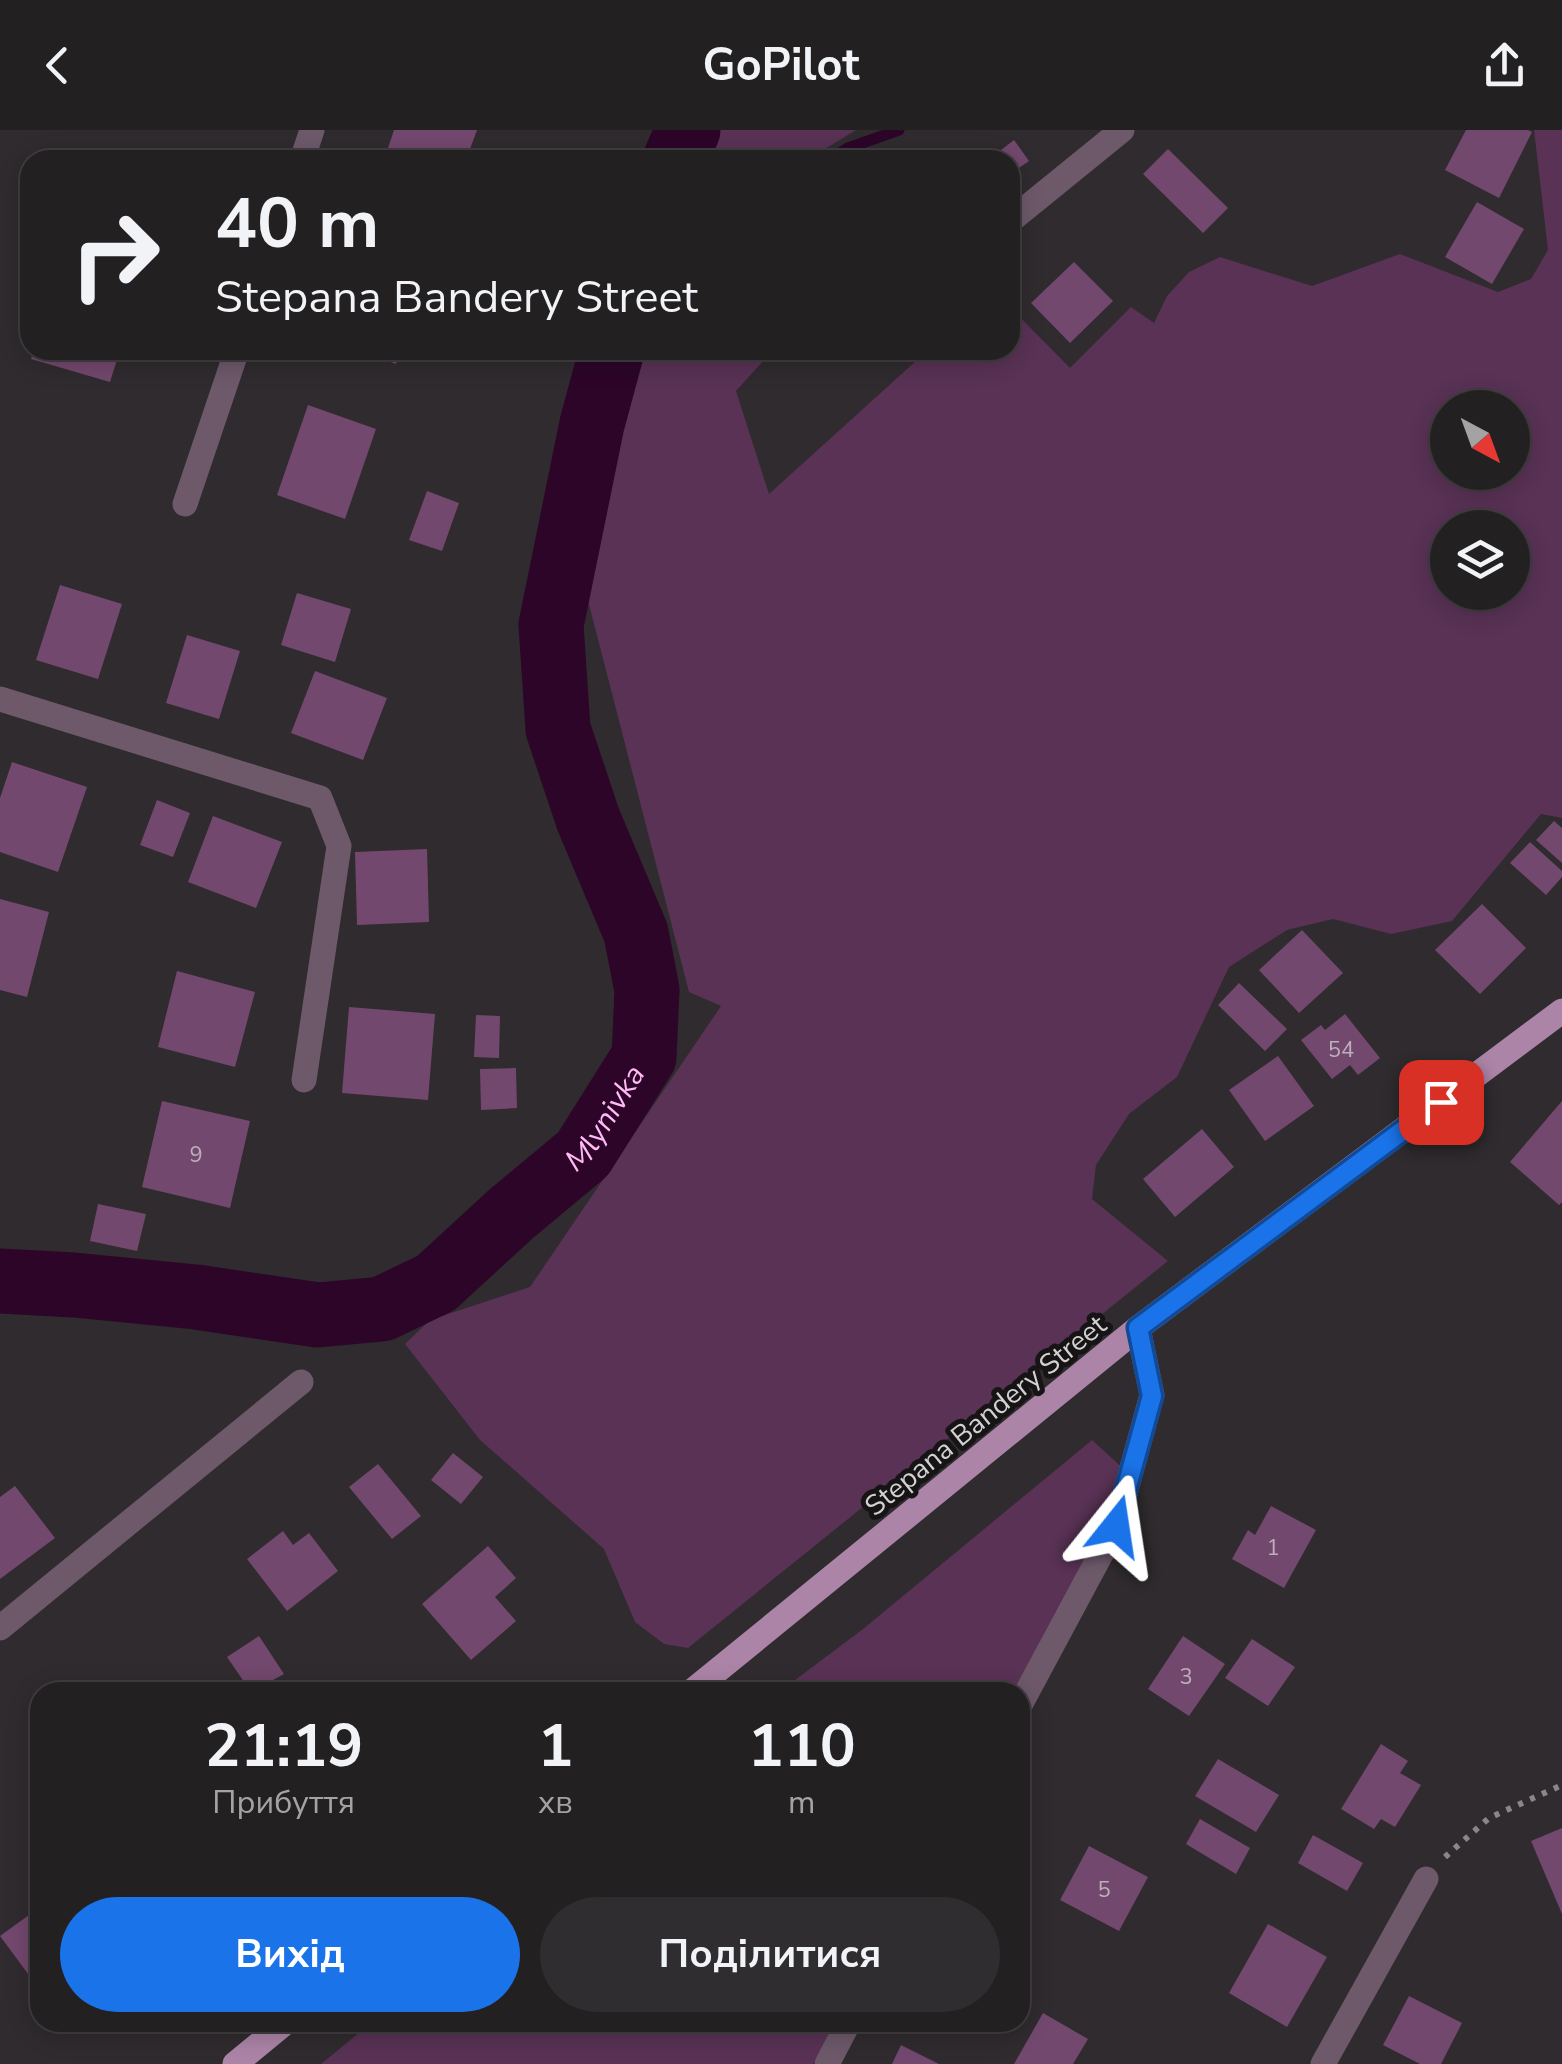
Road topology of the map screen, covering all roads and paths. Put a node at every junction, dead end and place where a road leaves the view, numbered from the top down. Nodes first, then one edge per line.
1 (1122, 130) edge
2 (1020, 213) edge
3 (234, 360) edge
4 (185, 504) dead end
5 (0, 699) edge
6 (1562, 1011) edge
7 (304, 1080) dead end
8 (1138, 1328) junction
9 (301, 1382) dead end
10 (0, 1628) edge
11 (703, 1682) edge
12 (1030, 1686) edge
13 (1562, 1785) edge
14 (1426, 1879) joint
15 (274, 2032) edge
16 (844, 2032) edge
17 (235, 2064) edge
18 (827, 2064) edge
19 (1323, 2064) edge

1 - 2 street
3 - 4 street
5 - 7 street
6 - 8 main road, Stepana Bandery Street
8 - 11 main road, Stepana Bandery Street
8 - 12 street
9 - 10 street
13 - 14 path
14 - 19 street
15 - 17 main road
16 - 18 street

